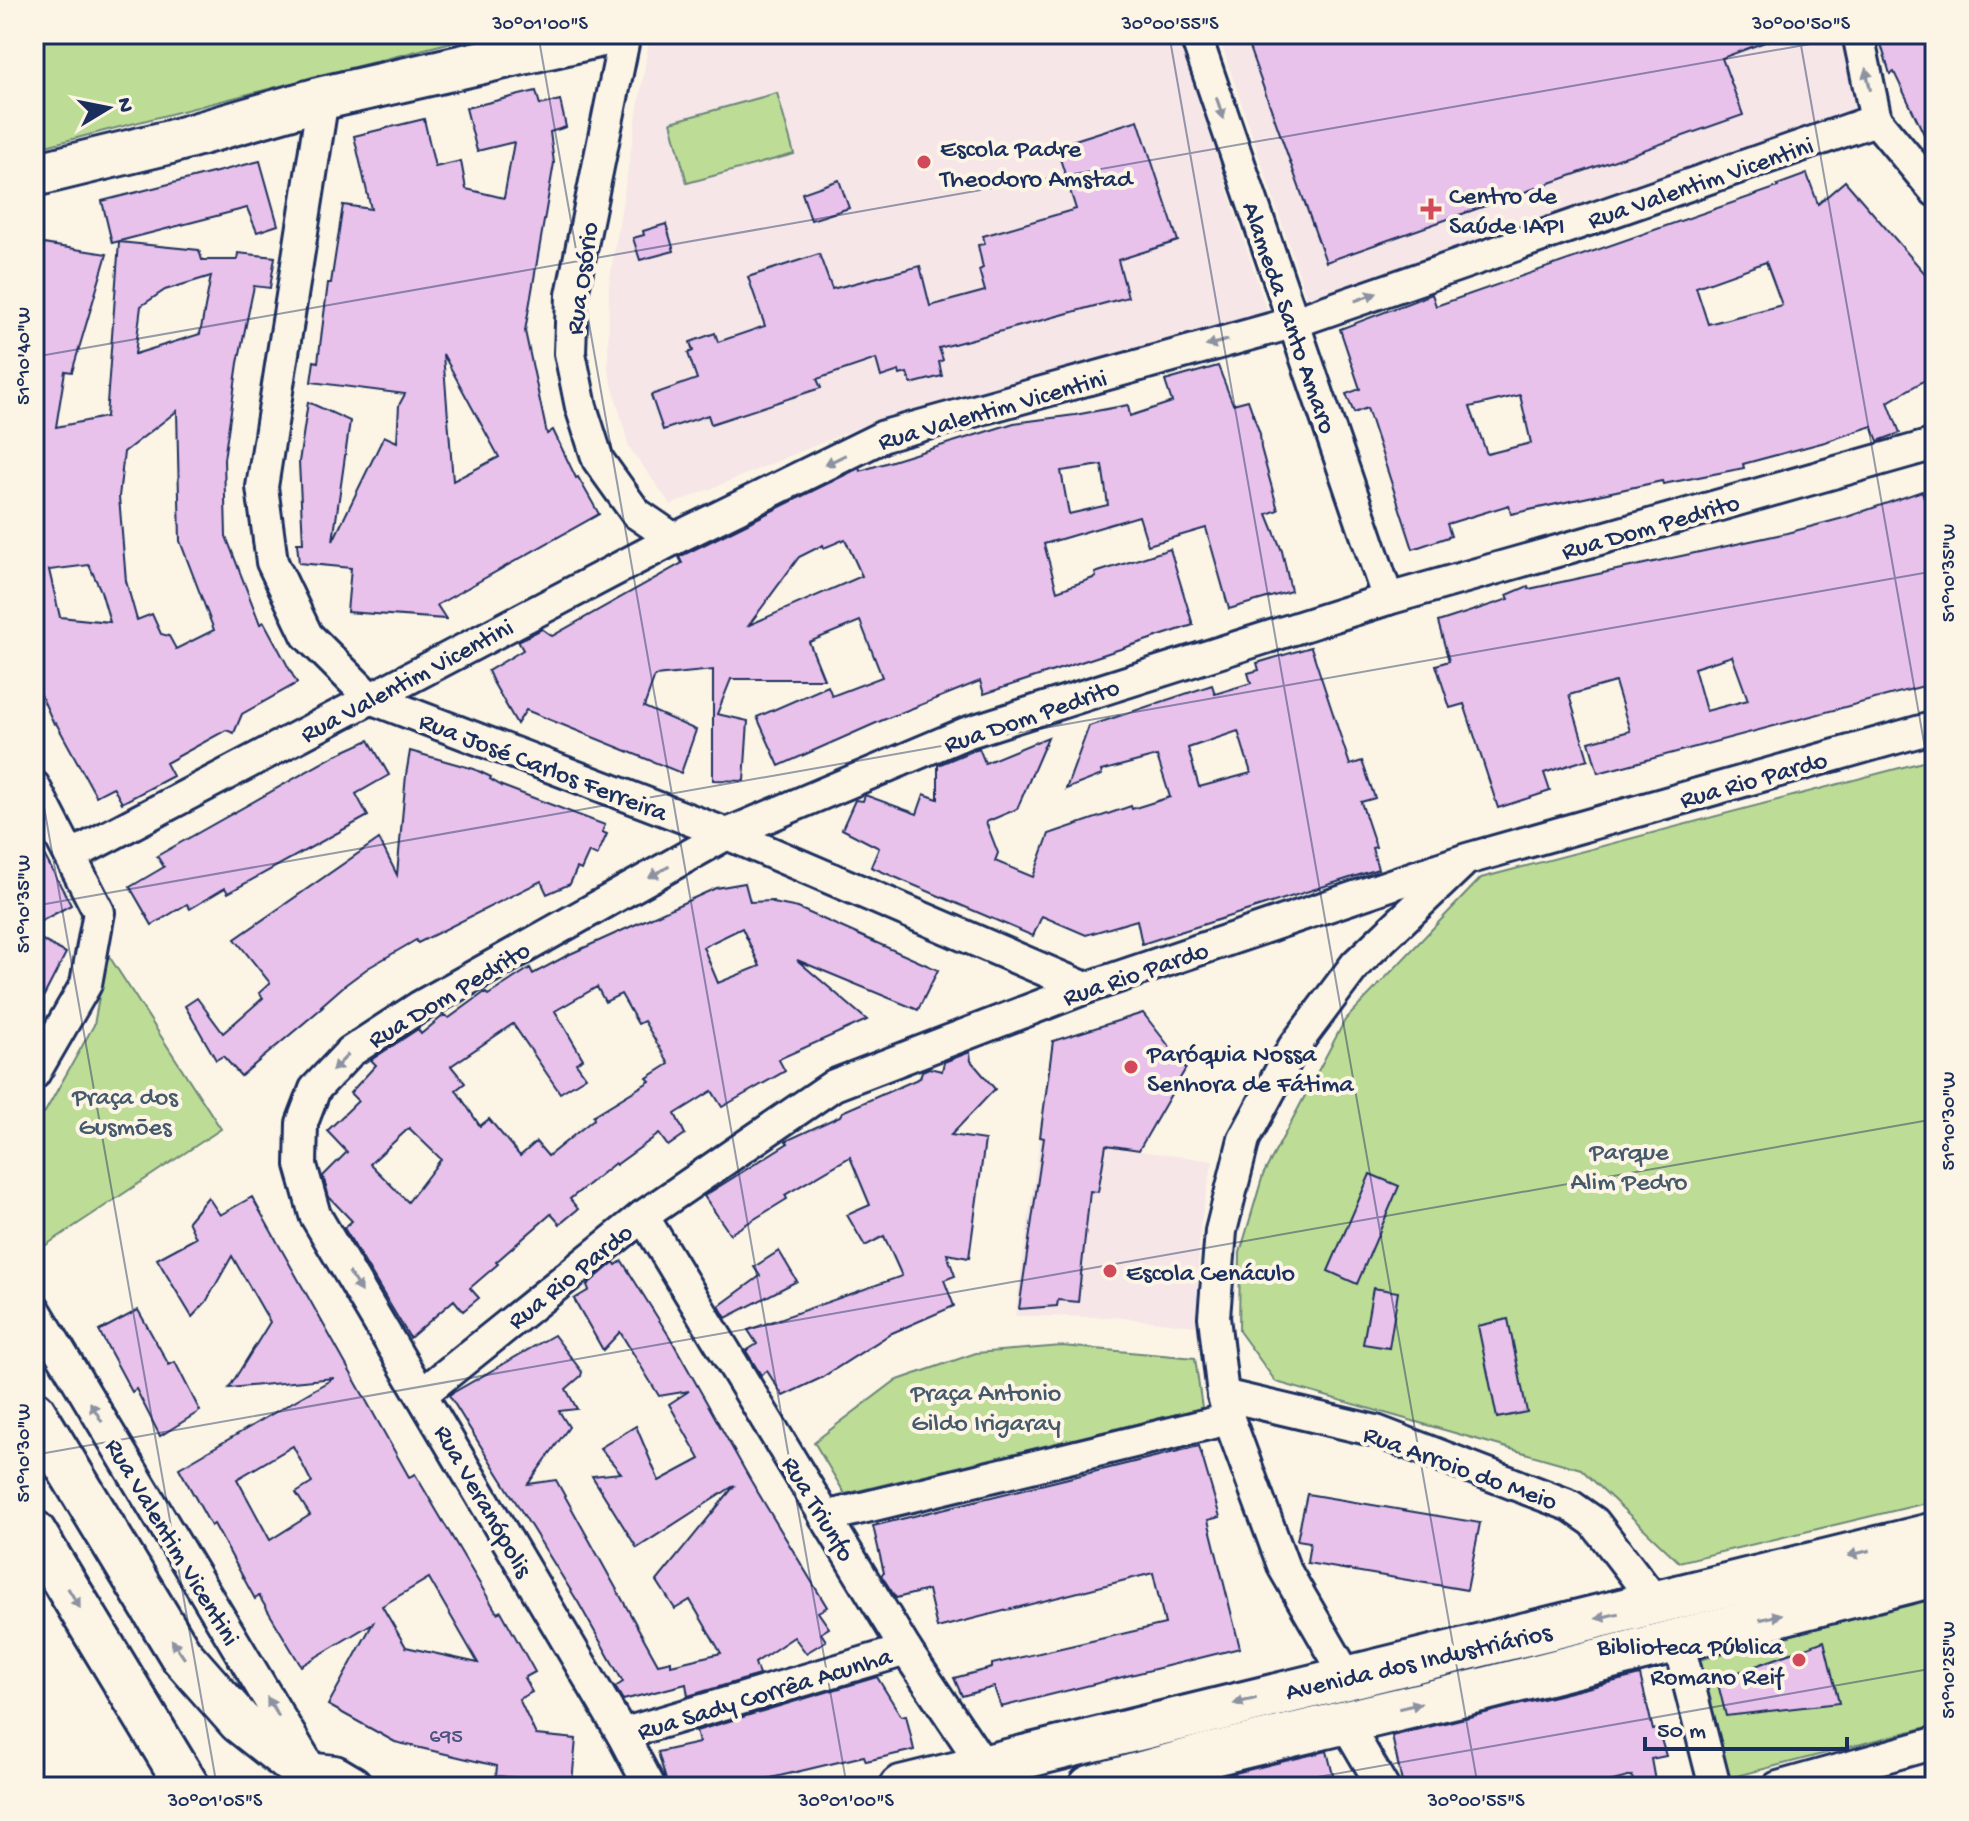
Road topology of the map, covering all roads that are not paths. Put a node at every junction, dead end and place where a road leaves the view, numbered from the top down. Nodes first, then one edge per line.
1 (606, 34) edge
2 (625, 34) edge
3 (1195, 34) edge
4 (1858, 34) edge
5 (323, 98) junction
6 (1876, 120) junction
7 (34, 175) edge
8 (1935, 191) edge
9 (1292, 323) junction
10 (1935, 444) edge
11 (674, 539) junction
12 (1388, 599) junction
13 (370, 698) junction
14 (1935, 727) edge
15 (34, 786) edge
16 (727, 834) junction
17 (71, 856) junction
18 (1467, 859) junction
19 (1086, 988) junction
20 (34, 1074) edge
21 (315, 1215) joint
22 (643, 1216) junction
23 (34, 1308) edge
24 (422, 1394) junction
25 (1226, 1407) junction
26 (34, 1412) edge
27 (825, 1517) junction
28 (34, 1532) edge
29 (1935, 1534) edge
30 (1935, 1575) edge
31 (1657, 1604) junction
32 (1678, 1641) junction
33 (1473, 1648) junction
34 (906, 1650) junction
35 (1347, 1677) junction
36 (1485, 1689) junction
37 (1345, 1722) junction
38 (622, 1734) junction
39 (1935, 1743) edge
40 (998, 1776) edge
41 (325, 1782) edge
42 (188, 1787) edge
43 (650, 1787) edge
44 (901, 1787) edge
45 (1090, 1787) edge
46 (1383, 1787) edge
47 (1715, 1787) edge
48 (1778, 1787) edge

1 - 5 street
2 - 11 street, Rua Osório
3 -> 9 street, Alameda Santo Amaro
6 -> 4 street
5 - 7 street
5 - 13 street, Rua José Carlos Ferreira
6 - 8 street
9 -> 6 street, Rua Valentim Vicentini
9 -> 11 street, Rua Valentim Vicentini
9 - 12 street, Alameda Santo Amaro
10 - 12 street, Rua Dom Pedrito
11 - 13 street, Rua Valentim Vicentini
12 - 16 street, Rua Dom Pedrito
13 - 16 street, Rua José Carlos Ferreira
13 - 17 street, Rua Valentim Vicentini
14 - 18 street, Rua Rio Pardo
15 - 17 street
16 - 19 street, Rua José Carlos Ferreira
16 -> 21 street, Rua Dom Pedrito
17 - 20 street
18 - 19 street, Rua Rio Pardo
18 - 25 street
19 - 22 street, Rua Rio Pardo
21 -> 24 street, Rua Veranópolis
22 - 24 street, Rua Rio Pardo
22 - 27 street, Rua Triunfo
41 -> 23 street, Rua Valentim Vicentini
24 - 38 street, Rua Veranópolis
25 - 27 street, Rua Arroio do Meio
25 - 31 street, Rua Arroio do Meio
25 - 35 street
41 -> 26 street
27 - 34 street, Rua Triunfo
28 -> 42 street
29 -> 31 street, Avenida dos Industriários
32 -> 30 street, Avenida dos Industriários
31 -> 33 street, Avenida dos Industriários
32 - 36 street, Avenida dos Industriários
32 - 47 street
33 - 35 street, Avenida dos Industriários
33 - 36 street
34 - 38 street, Rua Sady Corrêa Acunha
34 - 40 street, Rua Triunfo
35 -> 40 street, Avenida dos Industriários
37 -> 36 street, Avenida dos Industriários
37 - 45 street, Avenida dos Industriários
37 - 46 street
38 - 43 street, Rua Veranópolis
39 - 48 street
40 - 44 street, Avenida dos Industriários

